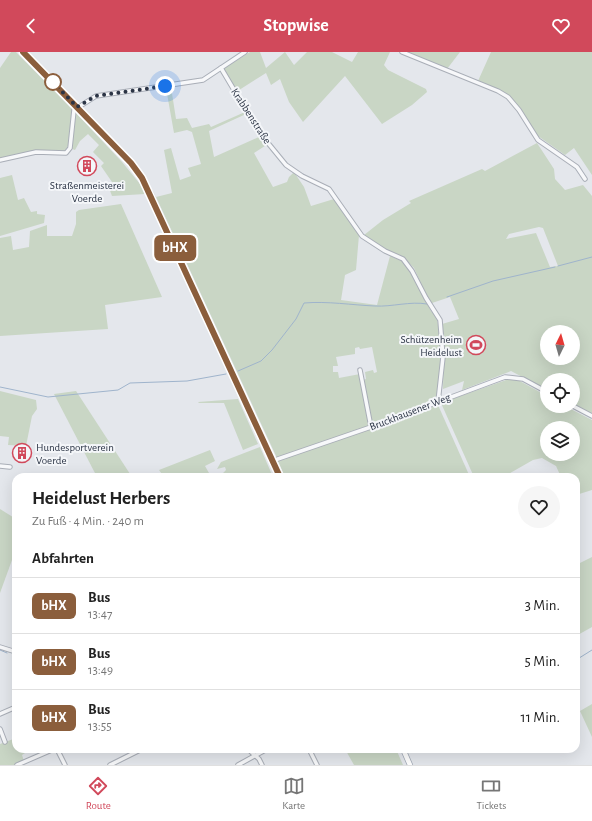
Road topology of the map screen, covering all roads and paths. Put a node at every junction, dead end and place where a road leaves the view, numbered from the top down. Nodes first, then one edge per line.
1 (23, 52) edge
2 (245, 52) edge
3 (402, 52) edge
4 (221, 68) junction
5 (77, 107) junction
6 (0, 160) edge
7 (585, 179) dead end
8 (360, 370) dead end
9 (540, 388) edge
10 (438, 402) junction
11 (580, 410) edge
12 (592, 416) edge
13 (371, 427) junction
14 (272, 461) junction
15 (0, 466) edge
16 (10, 467) dead end
17 (278, 473) edge
18 (0, 647) edge
19 (12, 651) edge
20 (12, 710) edge
21 (0, 714) edge
22 (0, 729) edge
23 (5, 742) dead end
24 (45, 753) edge
25 (59, 753) edge
26 (134, 753) edge
27 (252, 753) edge
28 (260, 753) edge
29 (311, 753) edge
30 (405, 753) edge
31 (255, 756) junction
32 (17, 765) edge
33 (65, 765) edge
34 (110, 765) edge
35 (238, 765) edge
36 (262, 765) edge
37 (317, 765) edge
38 (410, 765) edge

1 - 5 main road
2 - 4 street
3 - 7 street
4 - 5 street
4 - 10 street, Krabbenstraße
5 - 6 street
5 - 14 main road
8 - 13 street
9 - 10 street, Bruckhausener Weg
10 - 13 street, Bruckhausener Weg
11 - 12 street
13 - 14 street, Bruckhausener Weg
14 - 17 main road
15 - 16 street
18 - 19 street
20 - 21 street
22 - 23 street
24 - 32 street
25 - 33 street
26 - 34 street
27 - 31 street
28 - 31 street
29 - 37 street
30 - 38 main road
31 - 35 street
31 - 36 street

